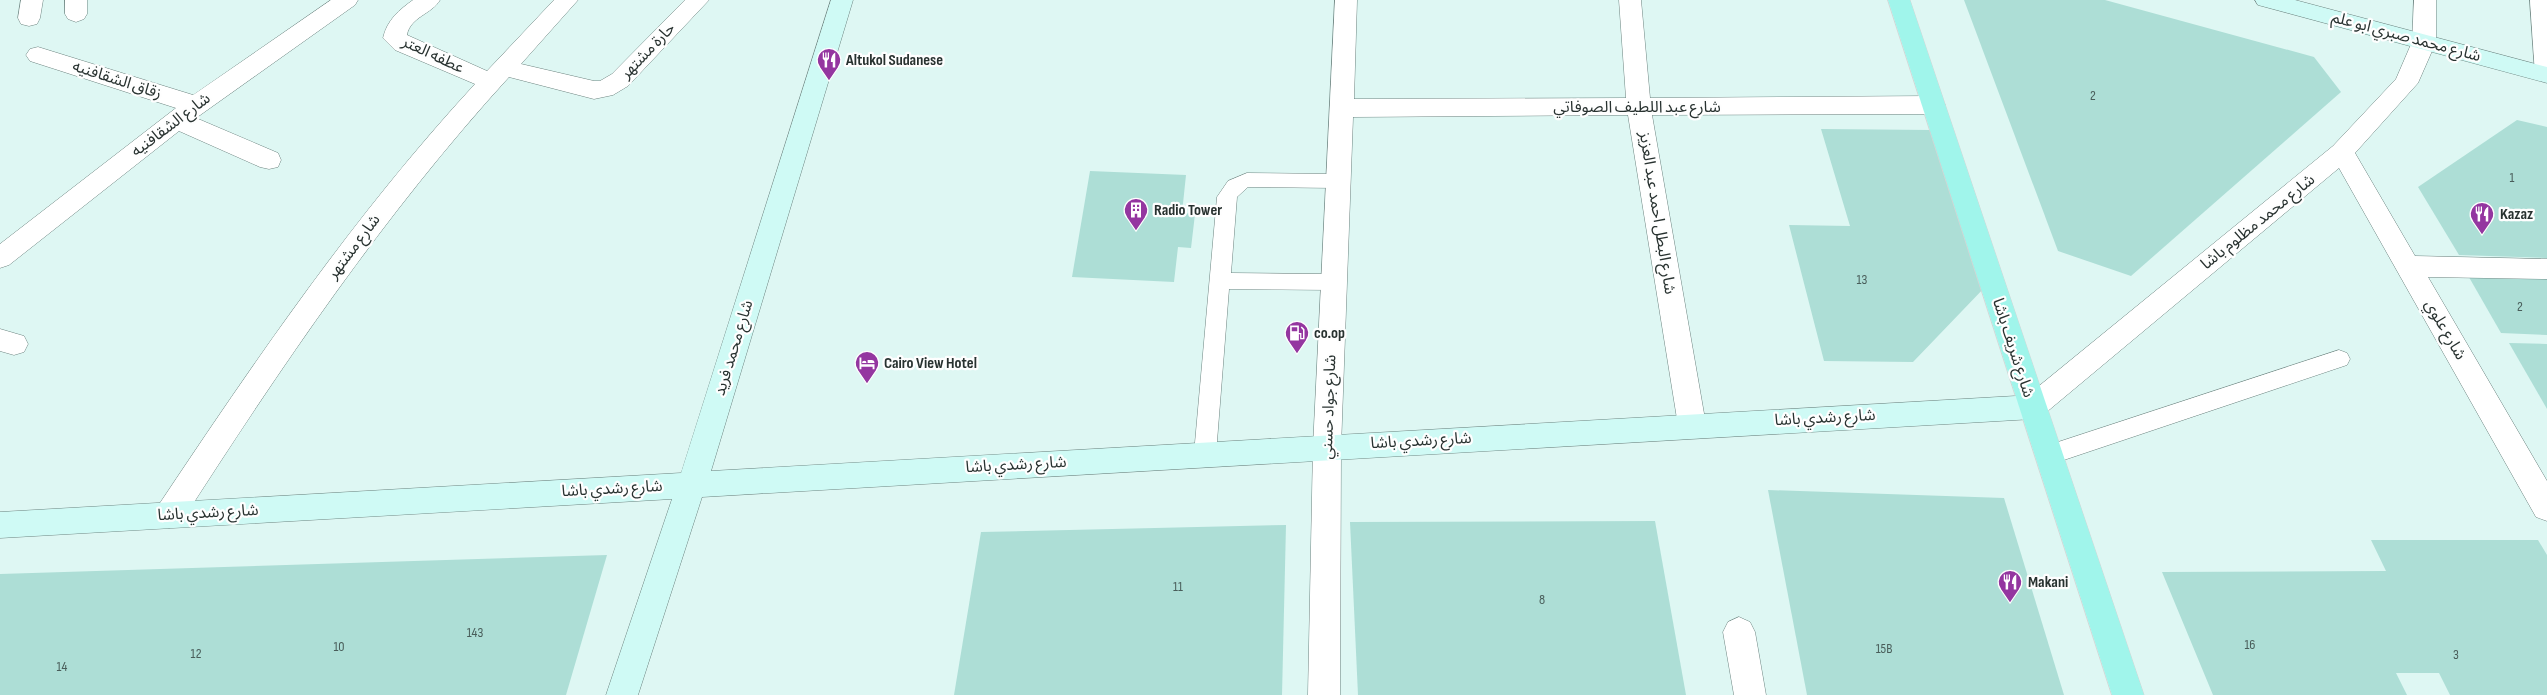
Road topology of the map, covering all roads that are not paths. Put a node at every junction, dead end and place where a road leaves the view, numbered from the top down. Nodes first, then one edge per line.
1 (347, 0) edge
2 (429, 0) edge
3 (567, 0) edge
4 (698, 0) edge
5 (842, 0) edge
6 (1346, 0) edge
7 (1630, 0) edge
8 (1899, 0) edge
9 (2266, 0) edge
10 (2425, 0) edge
11 (2539, 0) edge
12 (2547, 2) edge
13 (2424, 42) junction
14 (38, 55) dead end
15 (2546, 74) edge
16 (498, 75) junction
17 (196, 105) junction
18 (1933, 105) junction
19 (1639, 107) junction
20 (1341, 108) junction
21 (177, 120) junction
22 (2342, 152) junction
23 (270, 160) dead end
24 (1338, 181) junction
25 (0, 258) edge
26 (2408, 266) junction
27 (2547, 269) edge
28 (1220, 281) junction
29 (1334, 282) junction
30 (2339, 359) dead end
31 (2033, 407) junction
32 (1692, 425) junction
33 (1327, 447) junction
34 (1206, 454) junction
35 (2049, 455) junction
36 (692, 484) junction
37 (2547, 508) edge
38 (169, 516) junction
39 (0, 525) edge
40 (1739, 632) dead end
41 (622, 695) edge
42 (1324, 695) edge
43 (1750, 695) edge
44 (2128, 695) edge

1 - 17 street, شارع الشقافنيه
2 - 16 street, عطفه العتر
3 - 16 street, شارع مشتهر
4 - 16 street, حارة مشتهر
5 - 36 street, شارع محمد فريد
6 - 20 street, شارع جواد حسني
7 - 19 street, شارع البطل احمد عبد العزيز
8 - 18 main road, شارع شريف باشا
9 - 13 street, شارع محمد صبري ابو علم
10 - 13 street, شارع محمد مظلوم باشا
11 - 12 lane
11 - 15 lane
13 - 15 street, شارع محمد صبري ابو علم
13 - 22 street, شارع محمد مظلوم باشا
14 - 17 street, زقاق الشقافنيه
16 - 38 street, شارع مشتهر
17 - 21 street, شارع الشقافنيه
18 - 19 street, شارع عبد اللطيف الصوفاتي
18 - 31 main road, شارع شريف باشا
19 - 20 street, شارع عبد اللطيف الصوفاتي
19 - 32 street, شارع البطل احمد عبد العزيز
20 - 24 street, شارع جواد حسني
21 - 23 street
21 - 25 street, شارع الشقافنيه
22 - 26 street, شارع علوي
22 - 31 street, شارع محمد مظلوم باشا
24 - 28 lane
24 - 29 street, شارع جواد حسني
26 - 27 street
26 - 37 street, شارع علوي
28 - 29 lane
28 - 34 lane
29 - 33 street, شارع جواد حسني
30 - 35 lane
31 - 32 street, شارع رشدي باشا
31 - 35 main road, شارع شريف باشا
32 - 33 street, شارع رشدي باشا
33 - 34 street, شارع رشدي باشا
33 - 42 street, شارع جواد حسني
34 - 36 street, شارع رشدي باشا
35 - 44 main road, شارع شريف باشا
36 - 38 street, شارع رشدي باشا
36 - 41 street, شارع محمد فريد
38 - 39 street, شارع رشدي باشا
40 - 43 street

